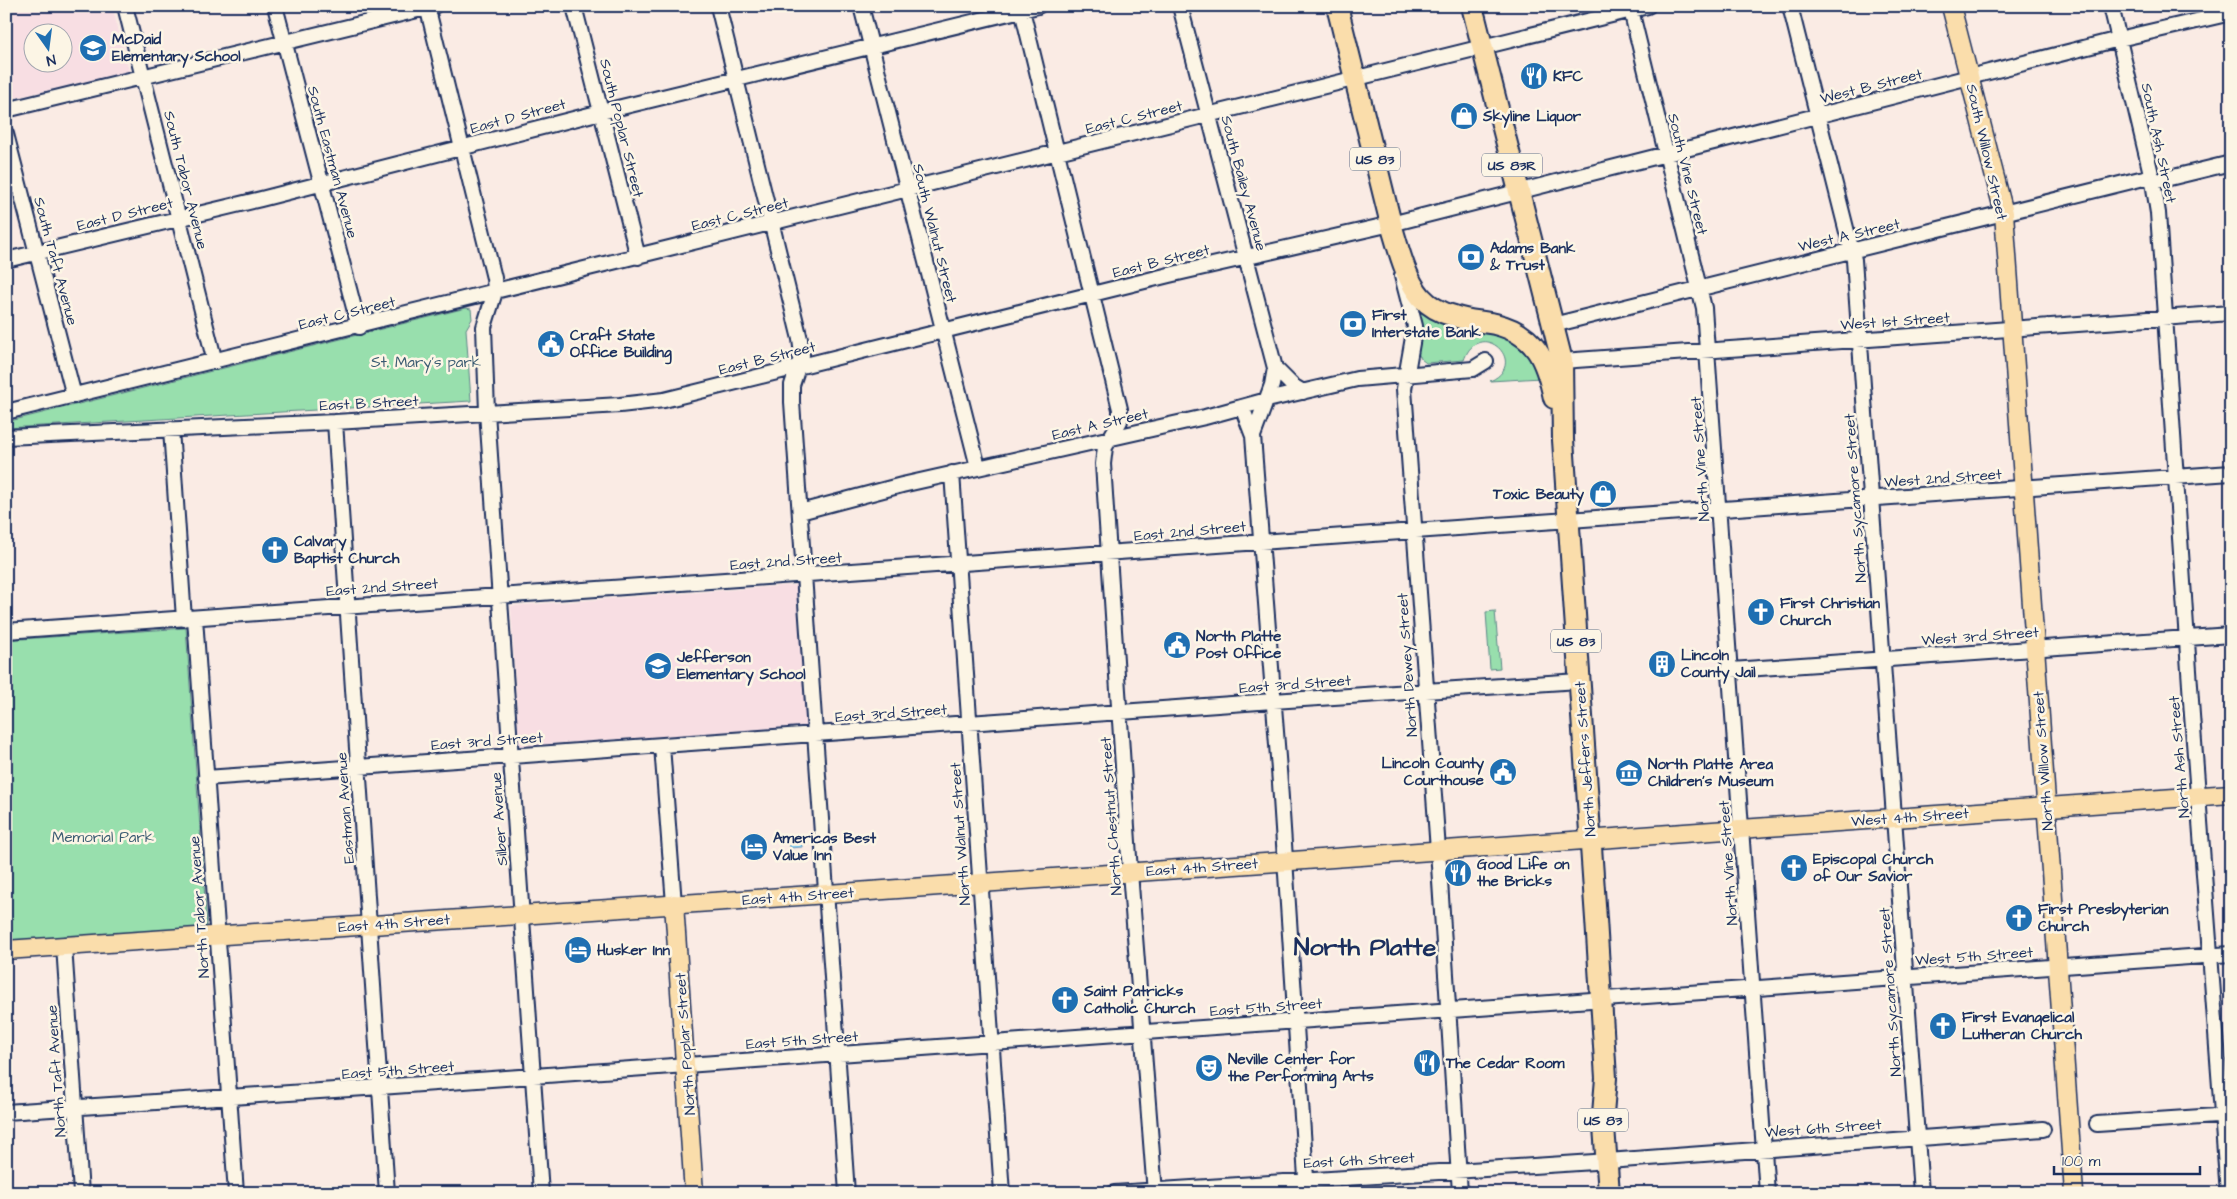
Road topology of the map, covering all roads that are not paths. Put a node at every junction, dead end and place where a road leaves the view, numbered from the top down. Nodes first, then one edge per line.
1 (125, 6) edge
2 (275, 6) edge
3 (574, 6) edge
4 (718, 6) edge
5 (861, 6) edge
6 (1038, 6) edge
7 (1180, 6) edge
8 (1337, 6) edge
9 (1472, 6) edge
10 (1648, 6) edge
11 (1790, 6) edge
12 (1951, 6) edge
13 (2111, 6) edge
14 (429, 7) edge
15 (1022, 8) edge
16 (1630, 8) edge
17 (2231, 13) edge
18 (2119, 39) junction
19 (285, 43) junction
20 (871, 47) junction
21 (1482, 47) junction
22 (144, 77) junction
23 (1355, 78) junction
24 (1970, 78) junction
25 (736, 79) junction
26 (6, 110) edge
27 (601, 112) junction
28 (1209, 115) junction
29 (1818, 116) junction
30 (6, 134) edge
31 (462, 148) junction
32 (1058, 152) junction
33 (1667, 154) junction
34 (2231, 163) edge
35 (2152, 179) junction
36 (322, 184) junction
37 (907, 190) junction
38 (1519, 191) junction
39 (2004, 214) junction
40 (179, 218) junction
41 (772, 223) junction
42 (1391, 224) junction
43 (1398, 248) junction
44 (1853, 251) junction
45 (37, 252) junction
46 (638, 257) junction
47 (1246, 257) junction
48 (6, 260) edge
49 (1700, 288) junction
50 (495, 292) junction
51 (1092, 294) junction
52 (2231, 313) edge
53 (2164, 318) junction
54 (1553, 325) junction
55 (359, 327) junction
56 (2013, 329) junction
57 (943, 331) junction
58 (1860, 339) junction
59 (1708, 351) junction
60 (1486, 361) dead end
61 (1562, 361) junction
62 (215, 362) junction
63 (796, 368) junction
64 (1275, 368) junction
65 (1408, 374) junction
66 (1303, 392) junction
67 (74, 396) junction
68 (1267, 400) junction
69 (1242, 407) junction
70 (6, 412) edge
71 (487, 412) junction
72 (335, 422) junction
73 (171, 429) junction
74 (1253, 436) junction
75 (6, 437) edge
76 (1111, 438) junction
77 (1563, 440) junction
78 (978, 467) junction
79 (952, 473) junction
80 (2231, 473) edge
81 (2177, 477) junction
82 (2024, 489) junction
83 (1872, 499) junction
84 (1720, 509) junction
85 (800, 512) junction
86 (1568, 520) junction
87 (1414, 532) junction
88 (1261, 541) junction
89 (1108, 554) junction
90 (958, 565) junction
91 (805, 576) junction
92 (498, 596) junction
93 (347, 605) junction
94 (190, 619) junction
95 (6, 631) edge
96 (2231, 635) edge
97 (2187, 638) junction
98 (2036, 648) junction
99 (1882, 659) junction
100 (1731, 670) junction
101 (1579, 681) junction
102 (1426, 691) junction
103 (1274, 701) junction
104 (1120, 713) junction
105 (968, 724) junction
106 (816, 735) junction
107 (662, 746) junction
108 (510, 756) junction
109 (358, 767) junction
110 (206, 778) junction
111 (2231, 794) edge
112 (2198, 796) junction
113 (2047, 807) junction
114 (1893, 818) junction
115 (1742, 829) junction
116 (1590, 840) junction
117 (1438, 850) junction
118 (1285, 861) junction
119 (1130, 872) junction
120 (980, 883) junction
121 (827, 894) junction
122 (674, 904) junction
123 (522, 914) junction
124 (369, 925) junction
125 (216, 936) junction
126 (64, 946) junction
127 (6, 950) edge
128 (2231, 954) edge
129 (2211, 956) junction
130 (2058, 966) junction
131 (1905, 977) junction
132 (1753, 988) junction
133 (1600, 999) junction
134 (1448, 1010) junction
135 (1296, 1021) junction
136 (1143, 1033) junction
137 (991, 1043) junction
138 (838, 1054) junction
139 (686, 1064) junction
140 (533, 1076) junction
141 (380, 1088) junction
142 (229, 1098) junction
143 (76, 1107) junction
144 (6, 1112) edge
145 (2227, 1116) edge
146 (2097, 1124) dead end
147 (2043, 1128) dead end
148 (1917, 1137) junction
149 (1765, 1148) junction
150 (1612, 1160) junction
151 (1459, 1170) junction
152 (1307, 1186) edge
153 (1615, 1189) edge
154 (1155, 1191) edge
155 (81, 1193) edge
156 (236, 1193) edge
157 (387, 1193) edge
158 (541, 1193) edge
159 (694, 1193) edge
160 (847, 1193) edge
161 (1002, 1193) edge
162 (1114, 1193) edge
163 (1460, 1193) edge
164 (1768, 1193) edge
165 (1922, 1193) edge
166 (2074, 1193) edge
167 (2228, 1193) edge

1 - 22 street, South Tabor Avenue
2 - 19 street, South Eastman Avenue
3 - 27 street, South Poplar Street
4 - 25 street
5 - 20 street, South Walnut Street
6 - 15 street, East D Street
7 - 28 street, South Bailey Avenue
8 - 23 highway, US 83
9 - 21 highway, US 83R
10 - 16 street, East C Street
11 - 29 street, North Sycamore Street
12 - 24 main road, South Willow Street
13 - 18 street, South Ash Street
14 - 19 street
14 - 31 street
15 - 20 street, East D Street
15 - 32 street, North Chestnut Street
16 - 21 street, East C Street
16 - 33 street, South Vine Street
17 - 18 street, West B Street
18 - 24 street, West B Street
18 - 35 street, South Ash Street
19 - 22 street
19 - 36 street, South Eastman Avenue
20 - 25 street, East D Street
20 - 37 street, South Walnut Street
21 - 23 street, East C Street
21 - 38 highway, US 83R
22 - 26 street
22 - 40 street, South Tabor Avenue
23 - 28 street, East C Street
23 - 42 highway, US 83
24 - 29 street, West B Street
24 - 39 main road, South Willow Street
25 - 27 street, East D Street
25 - 41 street
27 - 31 street, East D Street
27 - 46 street, South Poplar Street
28 - 32 street, East C Street
28 - 47 street, South Bailey Avenue
29 - 33 street, West B Street
29 - 44 street, North Sycamore Street
30 - 45 street, South Taft Avenue
31 - 36 street, East D Street
31 - 50 street
32 - 37 street, East C Street
32 - 51 street, North Chestnut Street
33 - 38 street, West B Street
33 - 49 street, South Vine Street
34 - 35 street, West A Street
35 - 39 street, West A Street
35 - 53 street, South Ash Street
36 - 40 street, East D Street
36 - 55 street, South Eastman Avenue
37 - 41 street, East C Street
37 - 57 street, South Walnut Street
38 - 42 street, East B Street
38 - 54 highway, US 83R
39 - 44 street, West A Street
39 - 56 main road, South Willow Street
40 - 45 street, East D Street
40 - 62 street, South Tabor Avenue
41 - 46 street, East C Street
41 - 63 street
42 - 43 highway, US 83
42 - 47 street, East B Street
43 - 65 street, North Dewey Street
43 - 77 highway, North Jeffers Street / US 83
44 - 49 street, West A Street
44 - 58 street, North Sycamore Street
45 - 48 street, East D Street
45 - 67 street, South Taft Avenue
46 - 50 street, East C Street
47 - 51 street, East B Street
47 - 64 street, South Bailey Avenue
49 - 54 street, West A Street
49 - 59 street, South Vine Street
50 - 55 street, East C Street
50 - 71 street, Silber Avenue
51 - 57 street, East B Street
51 - 76 street, North Chestnut Street
52 - 53 street, West 1st Street
53 - 56 street, West 1st Street
53 - 81 street, North Ash Street
54 - 61 highway, US 83R
55 - 62 street, East C Street
56 - 58 street, West 1st Street
56 - 82 main road, North Willow Street
57 - 63 street, East B Street
57 - 78 street, South Walnut Street
58 - 59 street, West 1st Street
58 - 83 street, North Sycamore Street
59 - 61 street, West 1st Street
59 - 84 street, North Vine Street
60 - 65 street, East A Street
61 - 77 highway, North Jeffers Street / US 83R
62 - 67 street, East C Street
63 - 71 street, East B Street
63 - 85 street
64 - 66 street
64 - 68 street, South Bailey Avenue
65 - 66 street, East A Street
65 - 87 street, North Dewey Street
66 - 68 street, East A Street
67 - 70 street, East C Street
68 - 69 street, East A Street
68 - 74 street, South Bailey Avenue
69 - 74 street
69 - 76 street, East A Street
71 - 72 street, East B Street
71 - 92 street, Silber Avenue
72 - 73 street, East B Street
72 - 93 street, Eastman Avenue
73 - 75 street, East B Street
73 - 94 street, North Tabor Avenue
74 - 88 street
76 - 78 street, East A Street
76 - 89 street, North Chestnut Street
77 - 86 highway, North Jeffers Street / US 83
78 - 79 street, East A Street
79 - 85 street, East A Street
79 - 90 street, North Walnut Street
80 - 81 street, West 2nd Street
81 - 82 street, West 2nd Street
81 - 97 street, North Ash Street
82 - 83 street, West 2nd Street
82 - 98 main road, North Willow Street
83 - 84 street, West 2nd Street
83 - 99 street, North Sycamore Street
84 - 86 street, West 2nd Street
84 - 100 street, North Vine Street
85 - 91 street
86 - 87 street, East 2nd Street
86 - 101 highway, North Jeffers Street / US 83
87 - 88 street, East 2nd Street
87 - 102 street, North Dewey Street
88 - 89 street, East 2nd Street
88 - 103 street
89 - 90 street, East 2nd Street
89 - 104 street, North Chestnut Street
90 - 91 street, East 2nd Street
90 - 105 street, North Walnut Street
91 - 92 street, East 2nd Street
91 - 106 street
92 - 93 street, East 2nd Street
92 - 108 street, Silber Avenue
93 - 94 street, East 2nd Street
93 - 109 street, Eastman Avenue
94 - 95 street, East 2nd Street
94 - 110 street, North Tabor Avenue
96 - 97 street, West 3rd Street
97 - 98 street, West 3rd Street
97 - 112 street, North Ash Street
98 - 99 street, West 3rd Street
98 - 113 main road, North Willow Street
99 - 100 street, West 3rd Street
99 - 114 street, North Sycamore Street
100 - 115 street, North Vine Street
101 - 102 street, East 3rd Street
101 - 116 highway, North Jeffers Street / US 83
102 - 103 street, East 3rd Street
102 - 117 street, North Dewey Street
103 - 104 street, East 3rd Street
103 - 118 street
104 - 105 street, East 3rd Street
104 - 119 street, North Chestnut Street
105 - 106 street, East 3rd Street
105 - 120 street, North Walnut Street
106 - 107 street, East 3rd Street
106 - 121 street
107 - 108 street, East 3rd Street
107 - 122 street, North Poplar Street
108 - 109 street, East 3rd Street
108 - 123 street, Silber Avenue
109 - 110 street, East 3rd Street
109 - 124 street, Eastman Avenue
110 - 125 street, North Tabor Avenue
111 - 112 main road, West 4th Street
112 - 113 main road, West 4th Street
112 - 129 street, North Ash Street
113 - 114 main road, West 4th Street
113 - 130 main road, North Willow Street
114 - 115 main road, West 4th Street
114 - 131 street, North Sycamore Street
115 - 116 main road, West 4th Street
115 - 132 street, North Vine Street
116 - 117 main road, East 4th Street
116 - 133 highway, North Jeffers Street / US 83
117 - 118 main road, East 4th Street
117 - 134 street, North Dewey Street
118 - 119 main road, East 4th Street
118 - 135 street
119 - 120 main road, East 4th Street
119 - 136 street, North Chestnut Street
120 - 121 main road, East 4th Street
120 - 137 street, North Walnut Street
121 - 122 main road, East 4th Street
121 - 138 street
122 - 123 main road, East 4th Street
122 - 139 main road, North Poplar Street
123 - 124 main road, East 4th Street
123 - 140 street, Silber Avenue
124 - 125 main road, East 4th Street
124 - 141 street, Eastman Avenue
125 - 126 main road, East 4th Street
125 - 142 street, North Tabor Avenue
126 - 127 main road, East 4th Street
126 - 143 street, North Taft Avenue
128 - 129 street, West 5th Street
129 - 130 street, West 5th Street
129 - 145 street, North Ash Street
130 - 131 street, West 5th Street
130 - 166 main road, North Willow Street
131 - 132 street, West 5th Street
131 - 148 street, North Sycamore Street
132 - 133 street, West 5th Street
132 - 149 street, North Vine Street
133 - 134 street, East 5th Street
133 - 150 highway, North Jeffers Street / US 83
134 - 135 street, East 5th Street
134 - 151 street, North Dewey Street
135 - 136 street, East 5th Street
135 - 152 street
136 - 137 street, East 5th Street
136 - 154 street, North Chestnut Street
137 - 138 street, East 5th Street
137 - 161 street, North Walnut Street
138 - 139 street, East 5th Street
138 - 160 street
139 - 140 street, East 5th Street
139 - 159 main road, North Poplar Street
140 - 141 street, East 5th Street
140 - 158 street, Silber Avenue
141 - 142 street, East 5th Street
141 - 157 street, Eastman Avenue
142 - 143 street, East 5th Street
142 - 156 street, North Tabor Avenue
143 - 144 street, East 5th Street
143 - 155 street, North Taft Avenue
145 - 146 street
145 - 167 street, North Ash Street
147 - 148 street, West 6th Street
148 - 149 street, West 6th Street
148 - 165 street, North Sycamore Street
149 - 150 street, West 6th Street
149 - 164 street, North Vine Street
150 - 151 street, East 6th Street
150 - 153 highway, North Jeffers Street / US 83
151 - 152 street, East 6th Street
151 - 163 street, North Dewey Street
152 - 154 street, East 6th Street
154 - 162 street, East 6th Street

